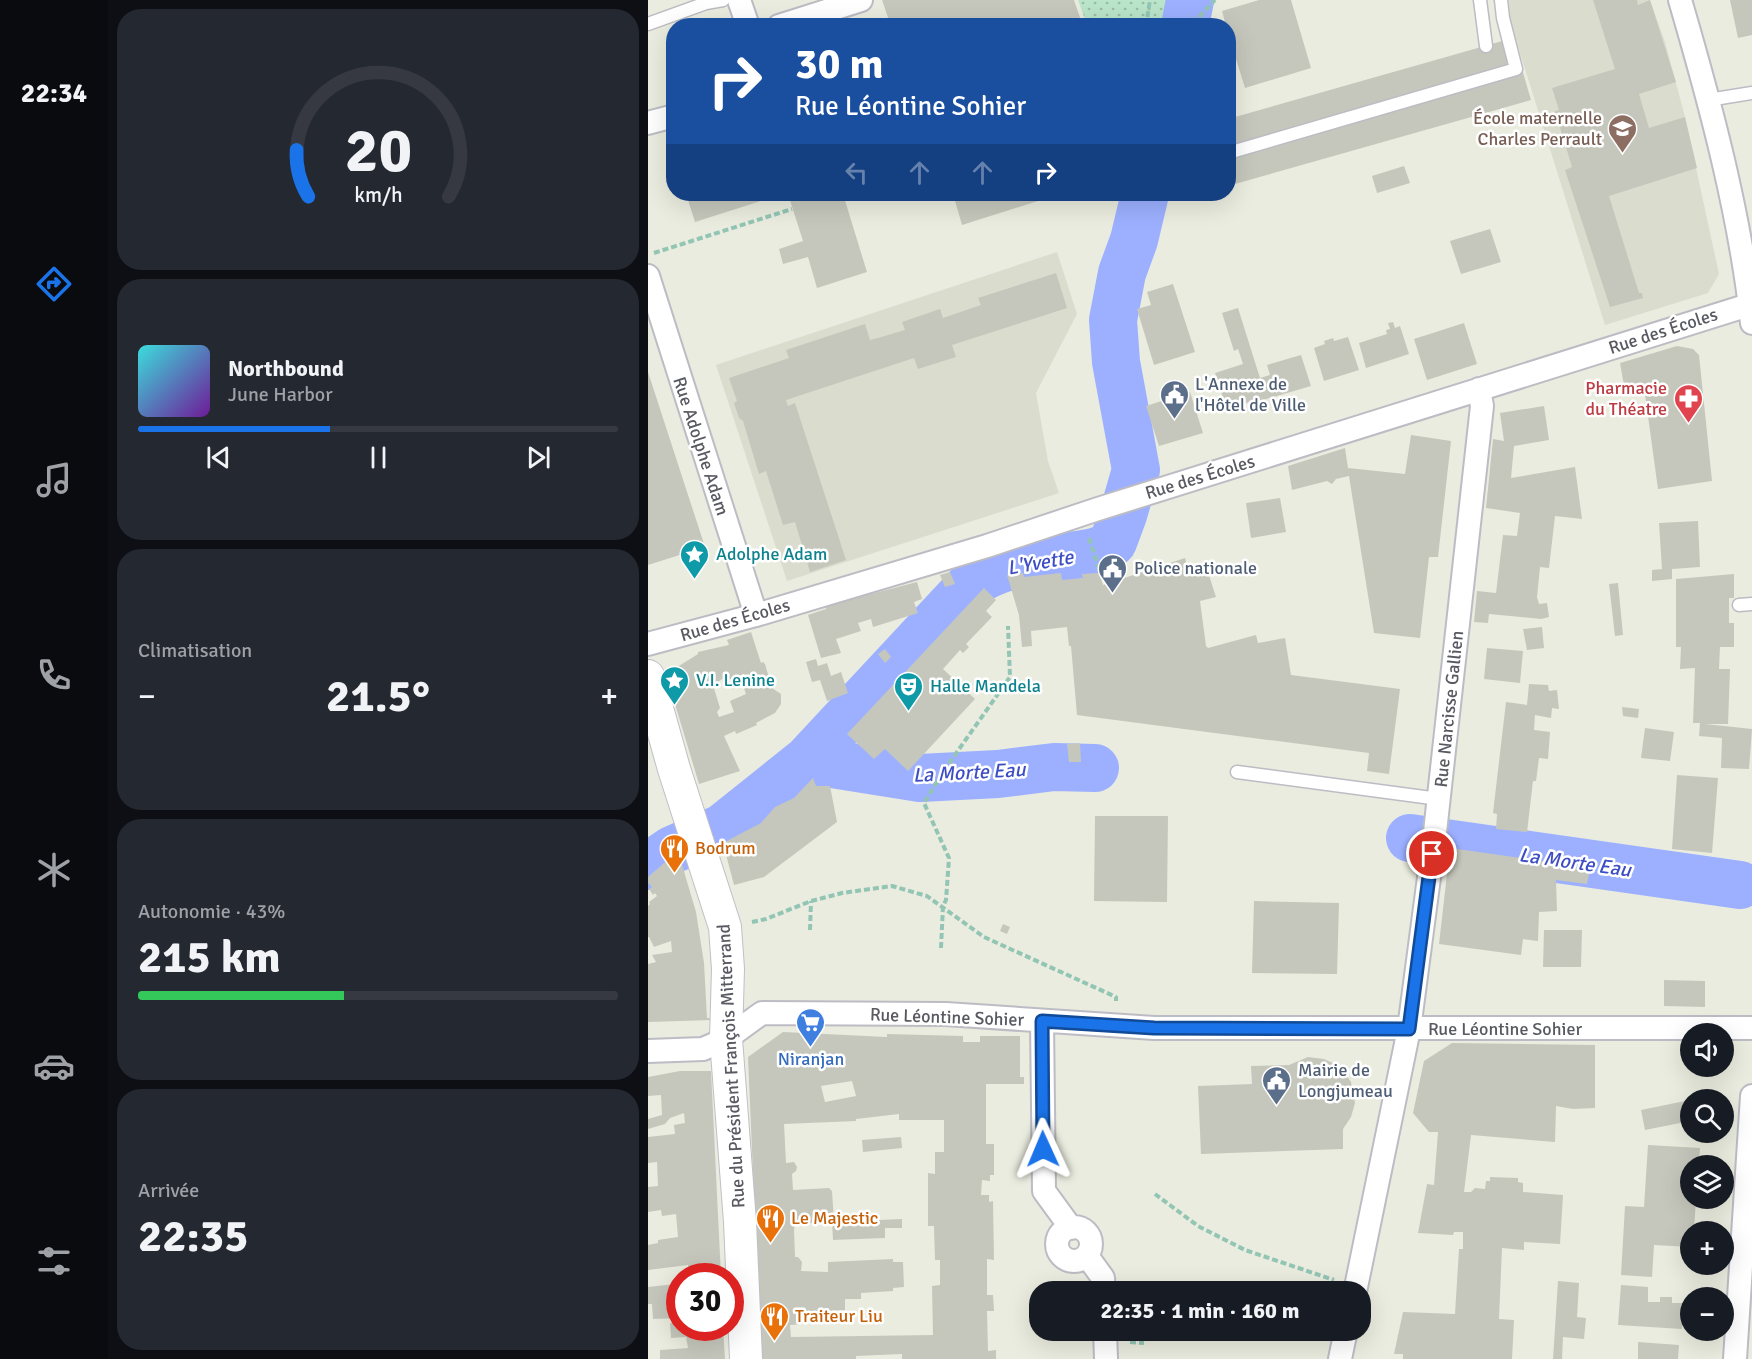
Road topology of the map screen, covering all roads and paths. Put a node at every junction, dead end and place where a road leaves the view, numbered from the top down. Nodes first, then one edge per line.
1 (723, 0) edge
2 (739, 0) edge
3 (861, 0) edge
4 (1150, 0) edge
5 (1215, 0) edge
6 (1480, 0) edge
7 (1501, 0) edge
8 (1680, 0) edge
9 (745, 18) edge
10 (804, 18) edge
11 (1147, 18) edge
12 (1198, 18) edge
13 (648, 24) edge
14 (1486, 46) dead end
15 (1752, 93) edge
16 (1708, 100) junction
17 (666, 118) edge
18 (648, 123) edge
19 (1236, 151) edge
20 (792, 208) dead end
21 (648, 255) edge
22 (648, 276) edge
23 (1751, 310) edge
24 (1479, 389) junction
25 (1087, 534) dead end
26 (1109, 583) dead end
27 (1739, 604) dead end
28 (1752, 604) edge
29 (756, 615) junction
30 (1008, 626) dead end
31 (648, 644) edge
32 (648, 676) edge
33 (1237, 772) dead end
34 (1439, 799) junction
35 (811, 901) junction
36 (943, 906) junction
37 (725, 927) junction
38 (810, 930) dead end
39 (941, 948) dead end
40 (1042, 1021) junction
41 (1117, 1027) junction
42 (1752, 1028) edge
43 (1409, 1029) junction
44 (726, 1039) junction
45 (648, 1051) edge
46 (1752, 1096) edge
47 (1155, 1194) dead end
48 (1103, 1281) edge
49 (1330, 1281) edge
50 (1357, 1281) edge
51 (1105, 1341) edge
52 (1344, 1341) edge
53 (746, 1359) edge
54 (1106, 1359) edge
55 (1340, 1359) edge
56 (1735, 1359) edge

1 - 13 lane
2 - 9 street
3 - 10 street
4 - 11 path
5 - 12 path
6 - 14 lane
7 - 19 lane
8 - 16 street
15 - 16 lane
16 - 23 street
17 - 18 street
20 - 21 path
22 - 29 street, Rue Adolphe Adam
23 - 24 street, Rue des Écoles
24 - 29 street, Rue des Écoles
24 - 34 street, Rue Narcisse Gallien
25 - 26 path
27 - 28 lane
29 - 31 street, Rue des Écoles
30 - 36 path
32 - 37 main road, Rue du Président François Mitterrand
33 - 34 lane
34 - 43 street, Rue Narcisse Gallien
35 - 36 path
35 - 37 path
35 - 38 path
36 - 39 path
36 - 41 path
37 - 44 main road, Rue du Président François Mitterrand
40 - 41 street, Rue Léontine Sohier
40 - 44 street, Rue Léontine Sohier
40 - 48 street
41 - 43 street, Rue Léontine Sohier
42 - 43 street, Rue Léontine Sohier
43 - 50 street, Rue Narcisse Gallien
44 - 45 street, Rue Léontine Sohier
44 - 53 main road, Rue du Président François Mitterrand
46 - 56 street
47 - 49 path
51 - 54 street
52 - 55 street

